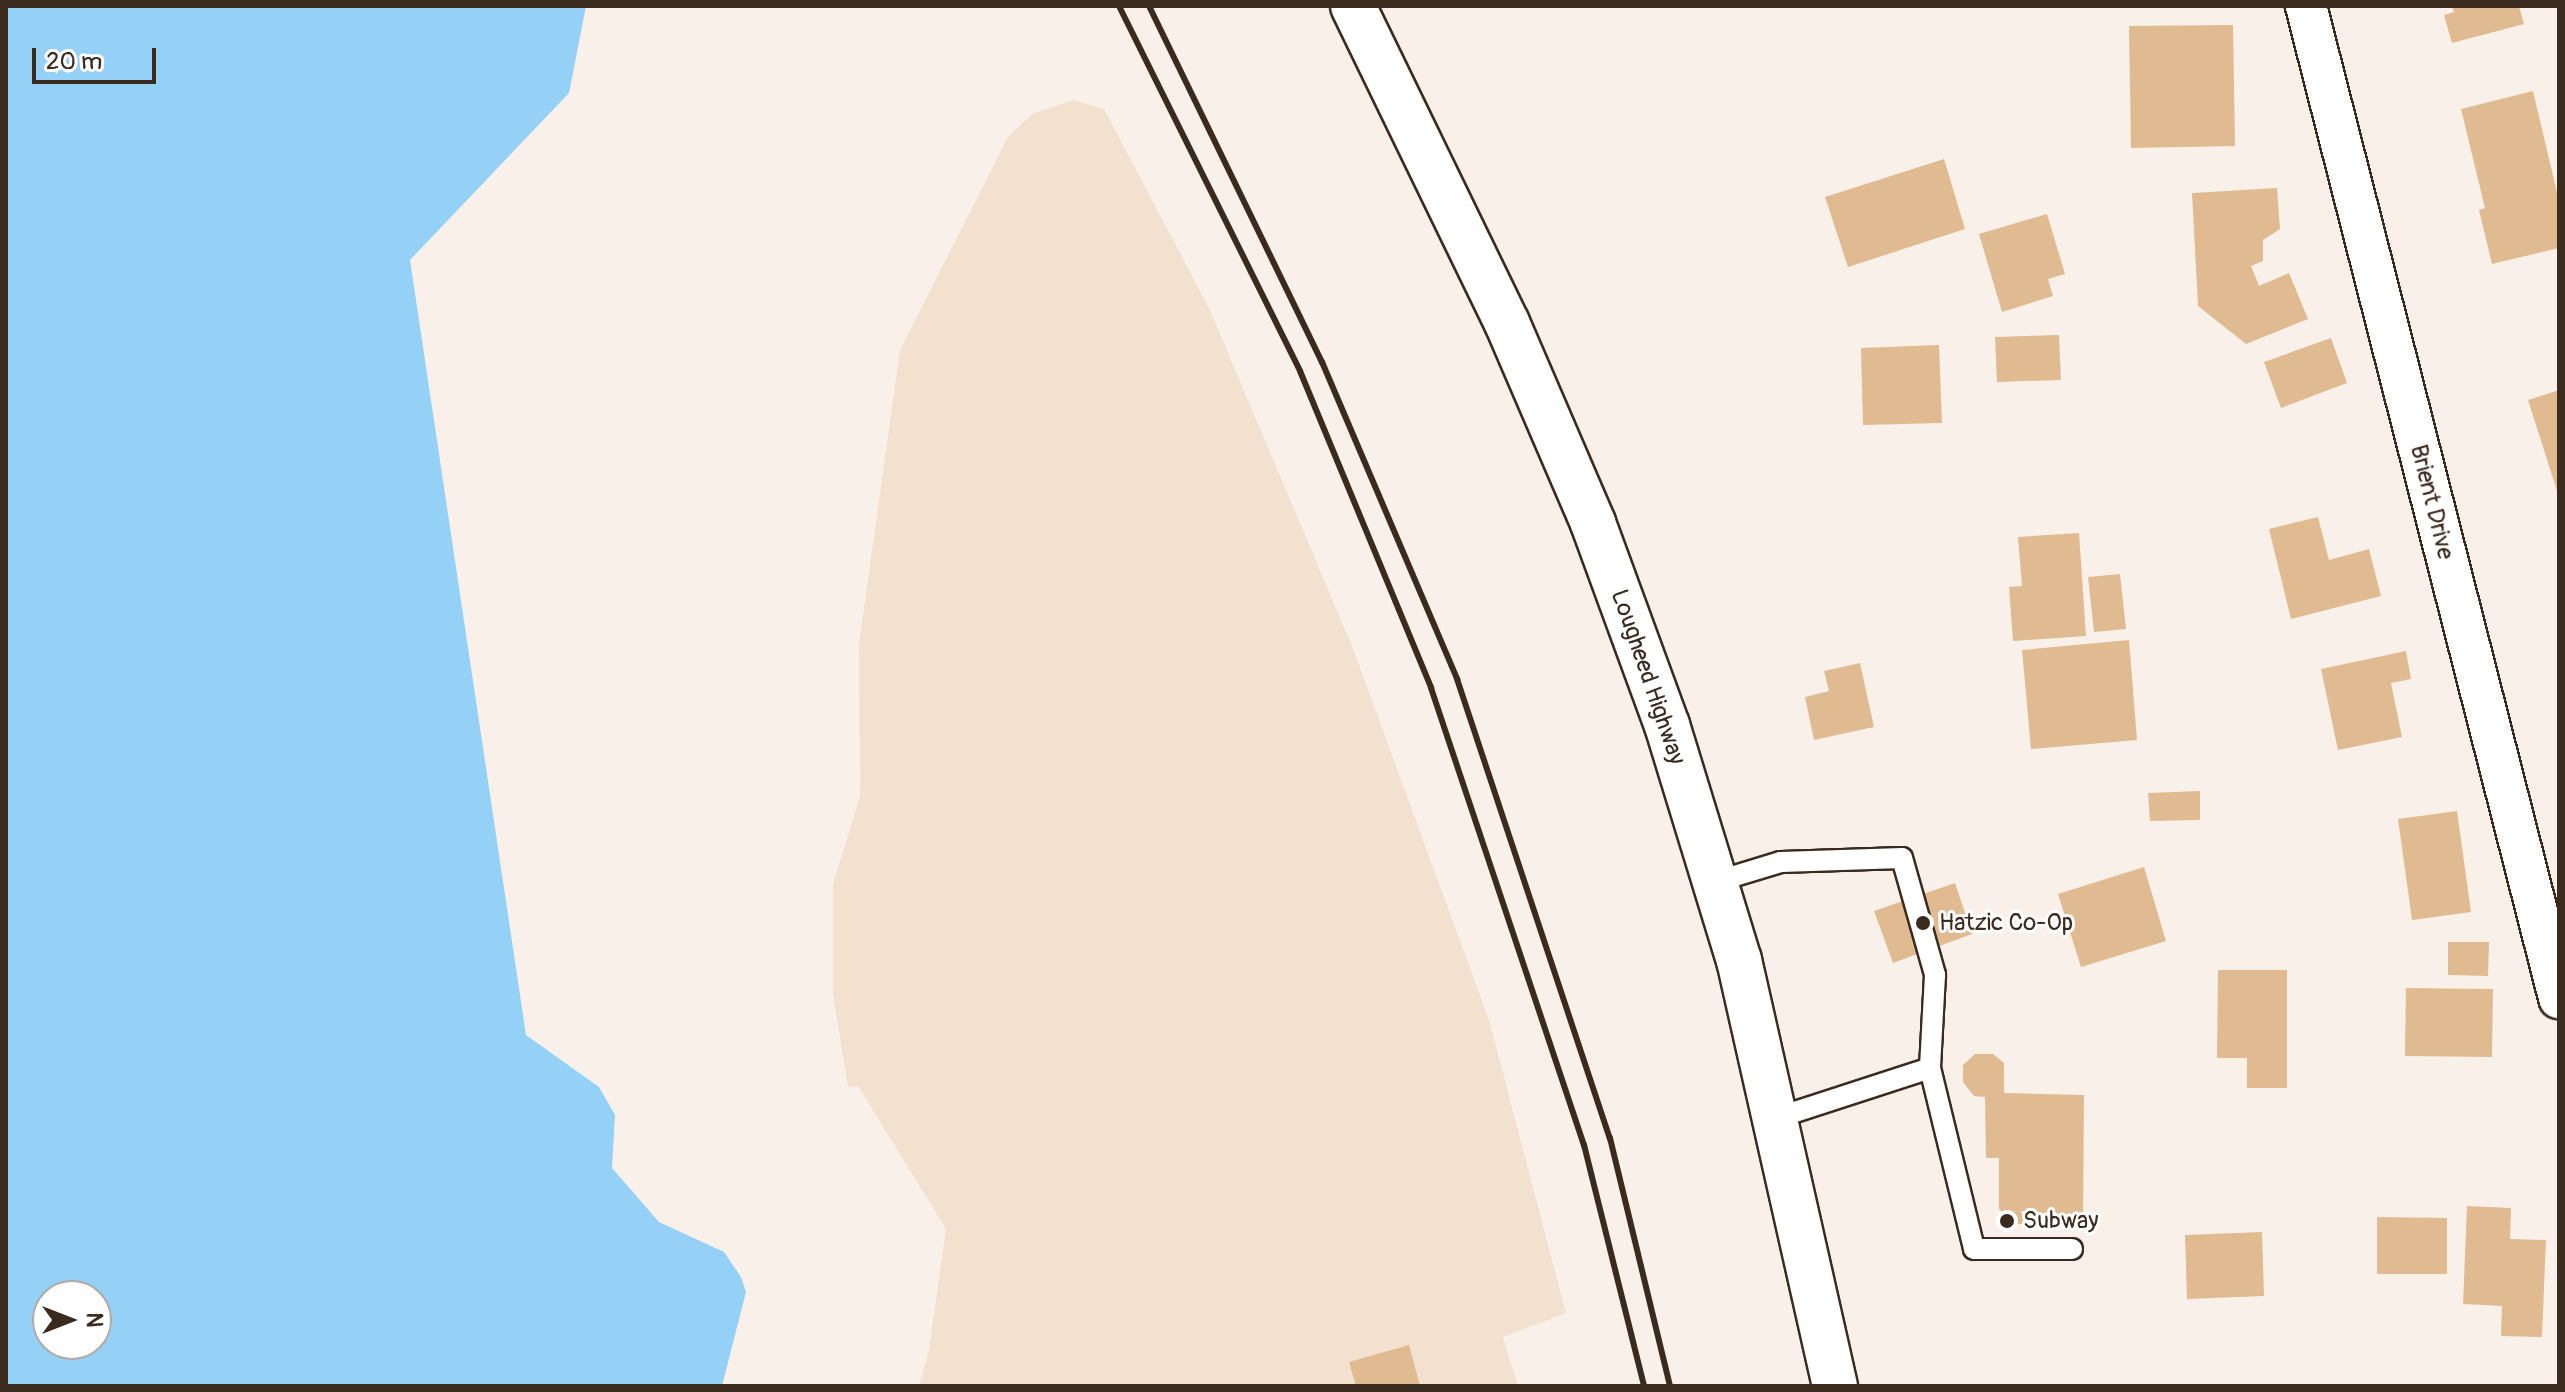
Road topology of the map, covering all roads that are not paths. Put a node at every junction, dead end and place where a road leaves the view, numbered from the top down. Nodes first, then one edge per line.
1 (1353, 6) edge
2 (2306, 6) edge
3 (1715, 882) junction
4 (2559, 998) edge
5 (1930, 1068) junction
6 (1776, 1118) junction
7 (2072, 1249) dead end
8 (1835, 1386) edge

1 - 3 main road, Lougheed Highway
2 - 4 street, Brient Drive
3 - 5 lane
3 - 6 main road, Lougheed Highway
5 - 6 lane
5 - 7 lane
6 - 8 main road, Lougheed Highway

